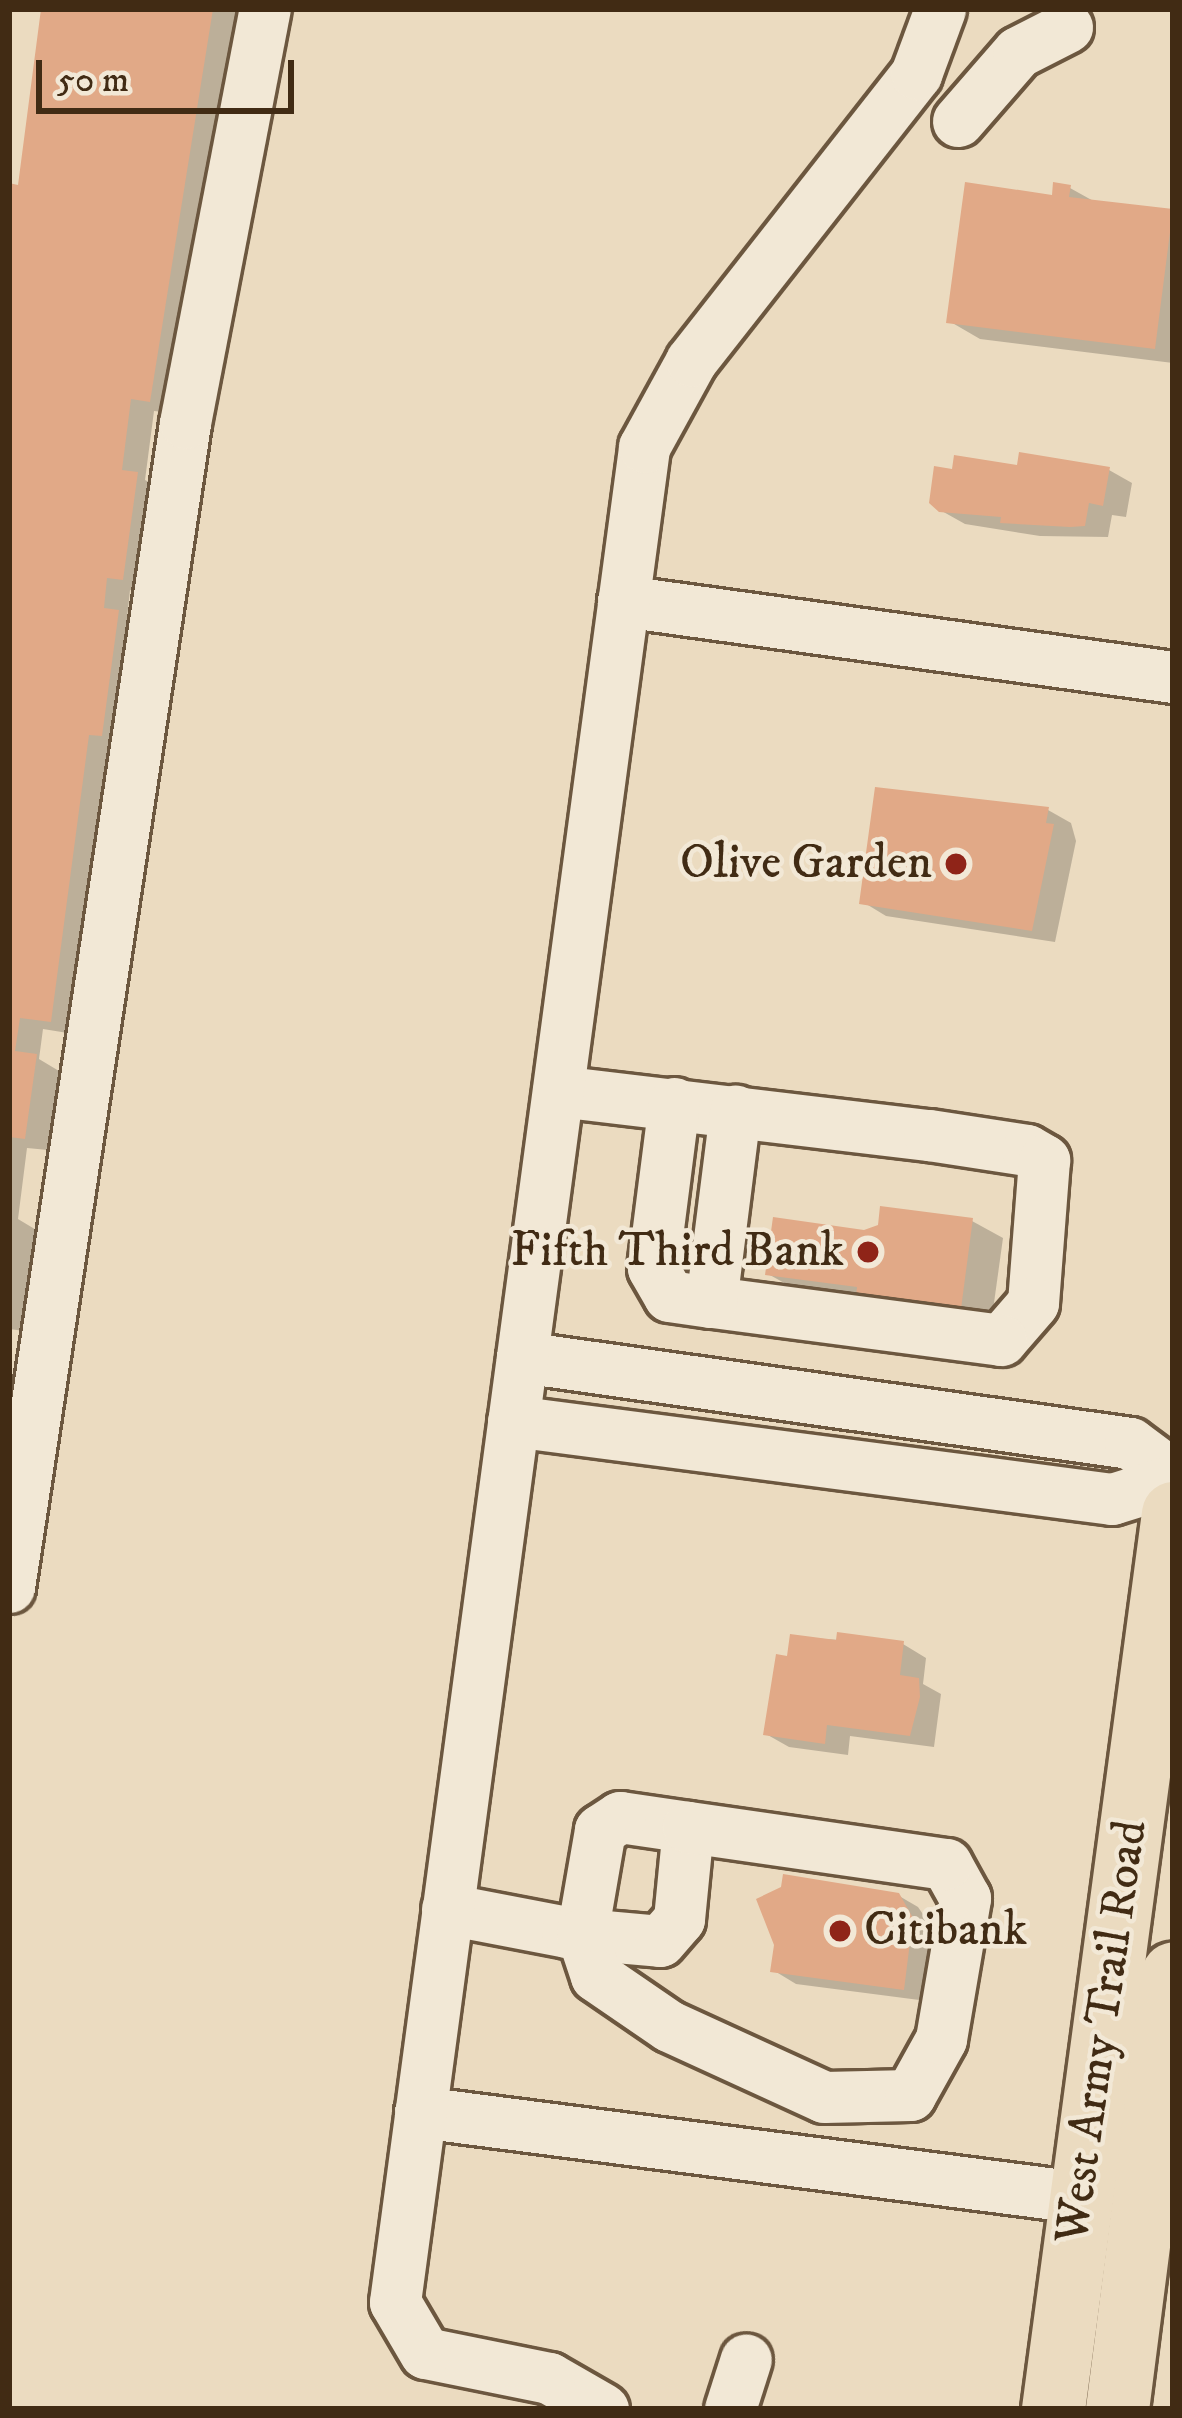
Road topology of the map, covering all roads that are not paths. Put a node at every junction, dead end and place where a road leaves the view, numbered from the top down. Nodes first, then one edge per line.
1 (265, 9) edge
2 (940, 9) edge
3 (1067, 27) dead end
4 (958, 121) dead end
5 (623, 601) junction
6 (1173, 677) edge
7 (558, 1091) junction
8 (674, 1103) junction
9 (735, 1111) junction
10 (711, 1302) junction
11 (522, 1358) junction
12 (513, 1421) junction
13 (21, 1424) edge
14 (1173, 1478) edge
15 (1173, 1513) edge
16 (9, 1587) edge
17 (688, 1826) junction
18 (448, 1910) junction
19 (582, 1934) junction
20 (1173, 1974) edge
21 (420, 2112) junction
22 (1078, 2198) junction
23 (1158, 2206) edge
24 (1133, 2276) junction
25 (746, 2359) dead end
26 (603, 2409) edge
27 (730, 2409) edge
28 (1053, 2409) edge
29 (1117, 2409) edge

1 - 13 lane
2 - 5 lane
3 - 4 lane
5 - 6 lane
5 - 7 lane
7 - 8 lane
7 - 11 lane
8 - 9 lane
8 - 10 lane
9 - 10 lane
9 - 10 lane
11 - 12 lane
11 - 14 lane
12 - 14 lane
12 - 18 lane
13 - 16 lane
15 - 22 main road, West Army Trail Road
17 - 19 lane
17 - 19 lane
17 - 19 lane
18 - 19 lane
18 - 21 lane
20 - 23 main road, West Army Trail Road
21 - 22 lane
21 - 26 lane
22 - 24 main road
22 - 28 main road, West Army Trail Road
23 - 24 main road, West Army Trail Road
24 - 29 main road, West Army Trail Road
25 - 27 lane

